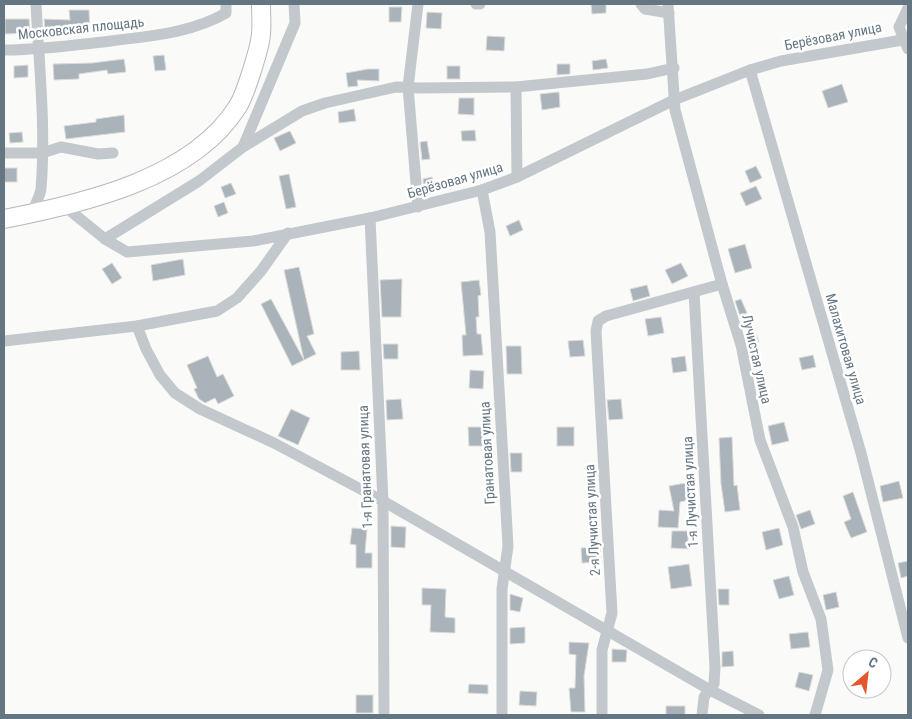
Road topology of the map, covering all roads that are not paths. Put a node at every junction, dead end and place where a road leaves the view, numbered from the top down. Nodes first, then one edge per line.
1 (36, 4) edge
2 (226, 4) edge
3 (261, 4) edge
4 (294, 4) edge
5 (418, 4) edge
6 (641, 4) edge
7 (668, 8) edge
8 (908, 8) edge
9 (906, 38) edge
10 (908, 49) edge
11 (4, 50) edge
12 (38, 50) junction
13 (674, 68) junction
14 (750, 70) junction
15 (516, 86) junction
16 (408, 87) junction
17 (674, 100) junction
18 (243, 147) junction
19 (4, 153) edge
20 (42, 153) junction
21 (113, 153) dead end
22 (517, 177) junction
23 (482, 190) junction
24 (63, 205) junction
25 (418, 207) junction
26 (33, 214) junction
27 (370, 218) junction
28 (4, 220) edge
29 (4, 228) edge
30 (288, 233) junction
31 (105, 240) junction
32 (722, 284) junction
33 (694, 292) junction
34 (137, 326) junction
35 (4, 341) edge
36 (383, 501) junction
37 (504, 570) junction
38 (607, 631) junction
39 (908, 638) edge
40 (710, 690) junction
41 (384, 715) edge
42 (502, 715) edge
43 (602, 715) edge
44 (702, 715) edge
45 (760, 715) edge
46 (815, 715) edge

1 - 12 street
2 - 12 street, Московская площадь
3 - 24 main road
4 - 18 street
5 - 16 street
6 - 7 street
7 - 13 street, Лучистая улица
8 - 9 street
9 - 10 street
9 - 14 street, Берёзовая улица
11 - 12 street, Московская площадь
12 - 20 street
13 - 15 street
13 - 17 street, Лучистая улица
14 - 17 street, Берёзовая улица
14 - 39 street, Малахитовая улица
15 - 16 street
15 - 22 street
16 - 18 street
16 - 25 street
17 - 22 street, Берёзовая улица
17 - 32 street, Лучистая улица
18 - 31 street
19 - 20 street
20 - 21 street
20 - 26 street
22 - 23 street, Берёзовая улица
23 - 25 street, Берёзовая улица
23 - 37 street, Гранатовая улица
24 - 26 main road
24 - 29 main road
24 - 31 street, Берёзовая улица
25 - 27 street, Берёзовая улица
26 - 28 main road
27 - 30 street, Берёзовая улица
27 - 36 street, 1-я Гранатовая улица
30 - 31 street, Берёзовая улица
30 - 34 street
32 - 33 street
32 - 46 street, Лучистая улица
33 - 38 street, 2-я Лучистая улица
33 - 40 street, 1-я Лучистая улица
34 - 35 street
34 - 36 street
36 - 37 street
36 - 41 street, 1-я Гранатовая улица
37 - 38 street
37 - 42 street, Гранатовая улица
38 - 40 street
38 - 43 street, 2-я Лучистая улица
40 - 44 street, 1-я Лучистая улица
40 - 45 street

